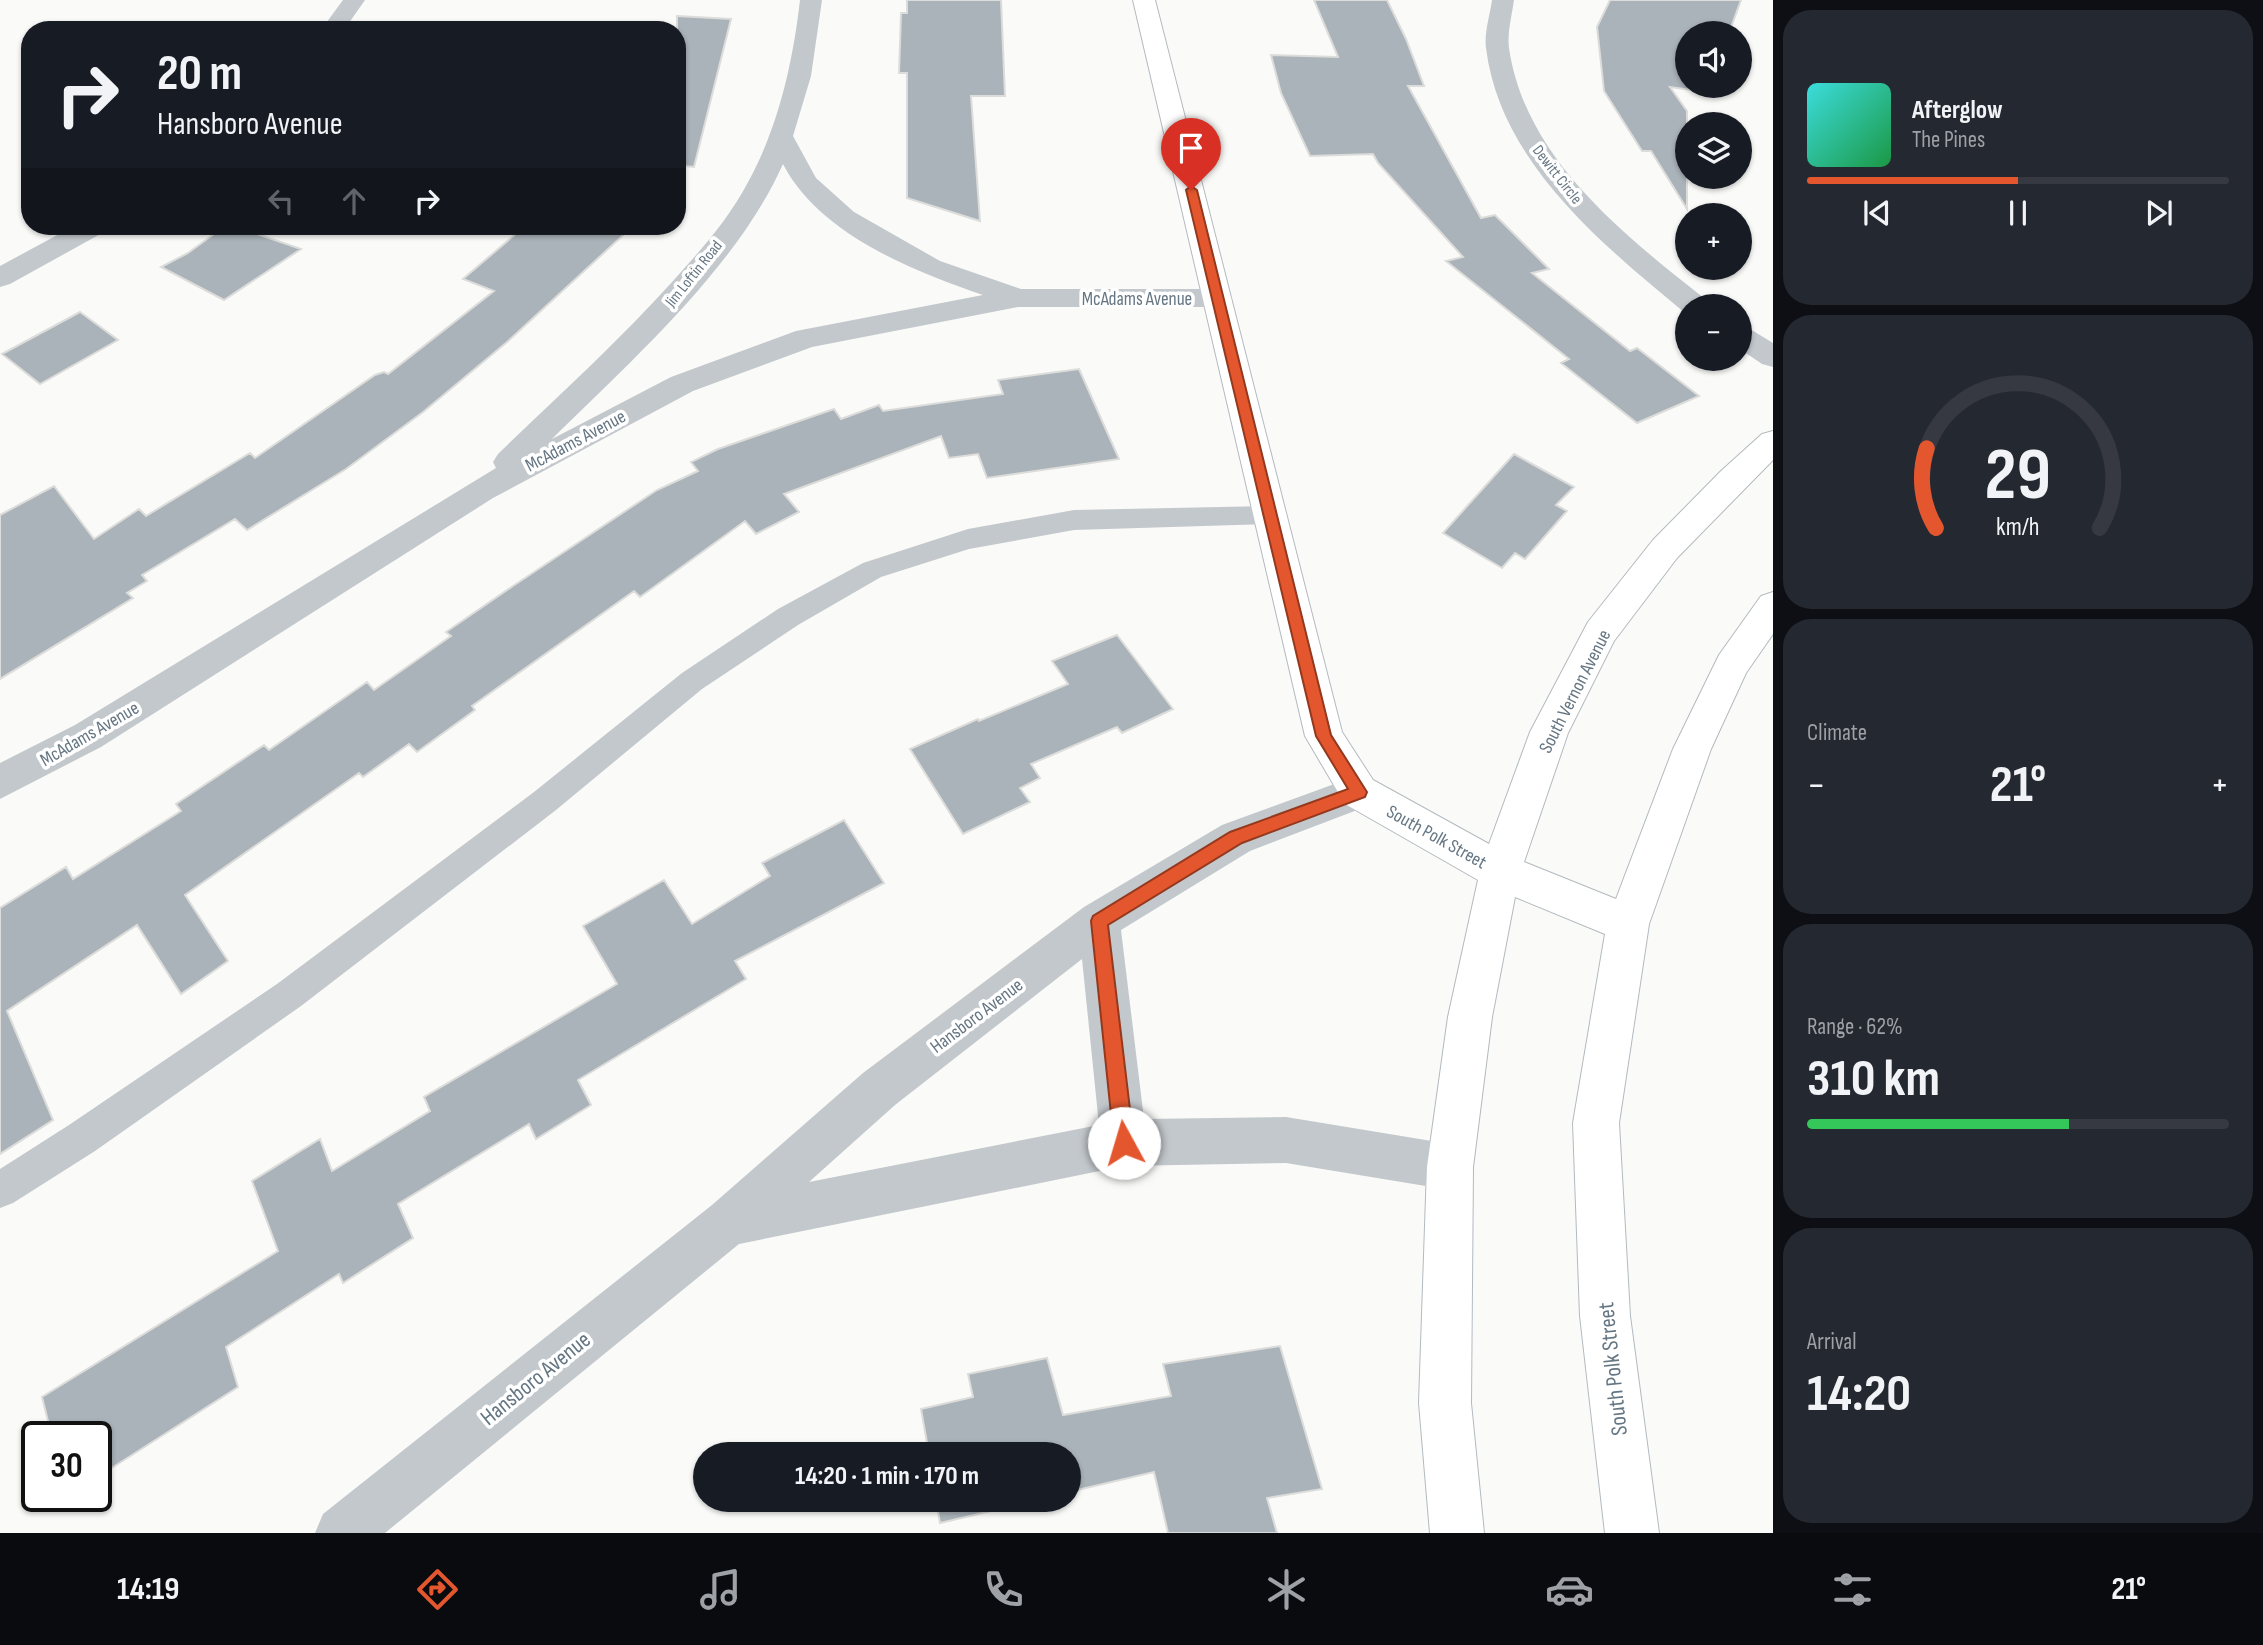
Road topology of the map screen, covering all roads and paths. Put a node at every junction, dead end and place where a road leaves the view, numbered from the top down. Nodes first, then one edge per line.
1 (354, 0) edge
2 (811, 0) edge
3 (1144, 0) edge
4 (1503, 0) edge
5 (338, 21) edge
6 (781, 137) junction
7 (78, 235) edge
8 (0, 278) edge
9 (1680, 294) edge
10 (1018, 298) junction
11 (1218, 298) junction
12 (1752, 344) edge
13 (1773, 357) edge
14 (1773, 442) edge
15 (481, 490) junction
16 (1269, 515) junction
17 (1773, 606) edge
18 (0, 782) edge
19 (1359, 792) junction
20 (1500, 871) junction
21 (1099, 921) junction
22 (1628, 924) junction
23 (1124, 1143) junction
24 (1450, 1167) junction
25 (0, 1190) edge
26 (729, 1222) junction
27 (342, 1533) edge
28 (1457, 1533) edge
29 (1632, 1533) edge

1 - 5 street
2 - 6 street, Jim Loftin Road
3 - 11 main road, South Polk Street
4 - 9 street, Dewitt Circle
6 - 10 street
6 - 15 street, Jim Loftin Road
7 - 8 street
10 - 11 street, McAdams Avenue
10 - 15 street, McAdams Avenue
11 - 16 main road, South Polk Street
12 - 13 street
14 - 20 main road, South Vernon Avenue
15 - 18 street, McAdams Avenue
16 - 19 main road, South Polk Street
16 - 25 lane
17 - 22 main road
19 - 20 main road, South Polk Street
19 - 21 street, Hansboro Avenue
20 - 22 main road, South Polk Street
20 - 24 main road, South Polk Street
21 - 23 street
21 - 26 street, Hansboro Avenue
22 - 29 main road, South Polk Street
23 - 24 street, Hansboro Avenue
23 - 26 street, Hansboro Avenue
24 - 28 main road, South Polk Street
26 - 27 street, Hansboro Avenue

